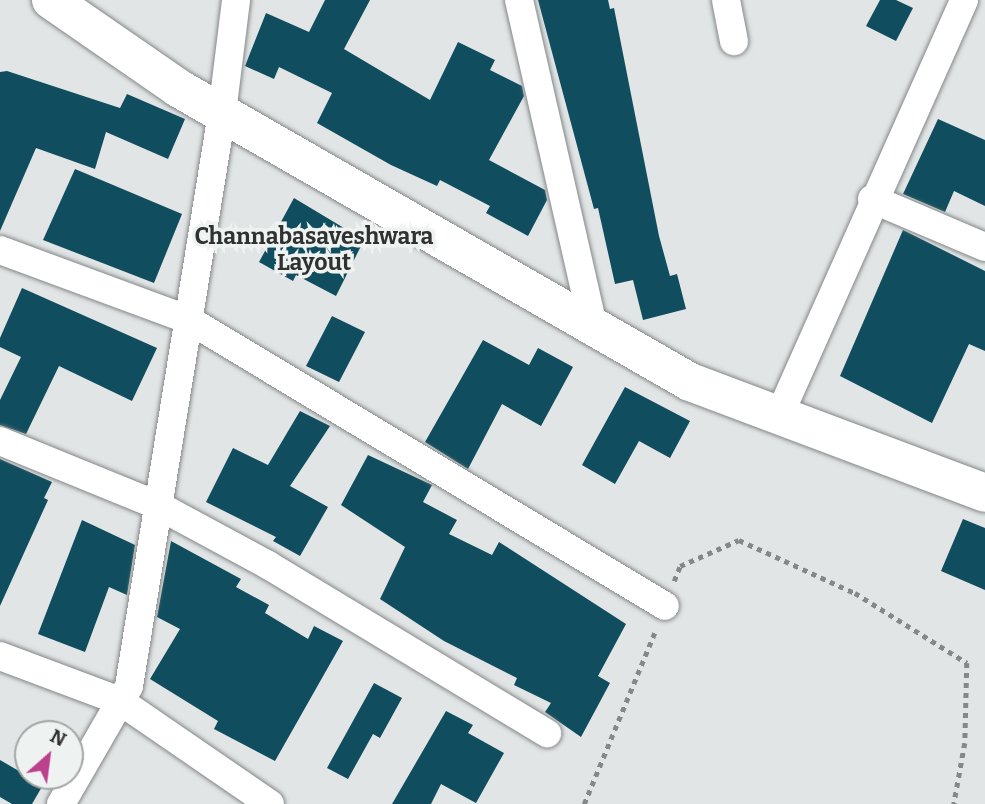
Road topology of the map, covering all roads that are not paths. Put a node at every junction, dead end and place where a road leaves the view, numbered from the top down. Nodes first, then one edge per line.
1 (51, 0) edge
2 (236, 0) edge
3 (519, 0) edge
4 (726, 0) edge
5 (964, 0) edge
6 (734, 41) dead end
7 (222, 113) junction
8 (872, 199) junction
9 (985, 247) edge
10 (0, 250) edge
11 (189, 320) junction
12 (593, 326) junction
13 (779, 416) junction
14 (0, 441) edge
15 (985, 493) edge
16 (159, 506) junction
17 (665, 606) road end
18 (0, 656) edge
19 (120, 701) junction
20 (547, 733) dead end
21 (61, 804) edge
22 (270, 804) edge

1 - 7 street
2 - 7 street
3 - 12 street
4 - 6 street
5 - 8 street
7 - 11 street
7 - 12 street
8 - 9 street
8 - 13 street
10 - 11 street
11 - 16 street
11 - 17 street
12 - 13 street
13 - 15 street
14 - 16 street
16 - 19 street
16 - 20 street
18 - 19 street
19 - 21 street
19 - 22 street

